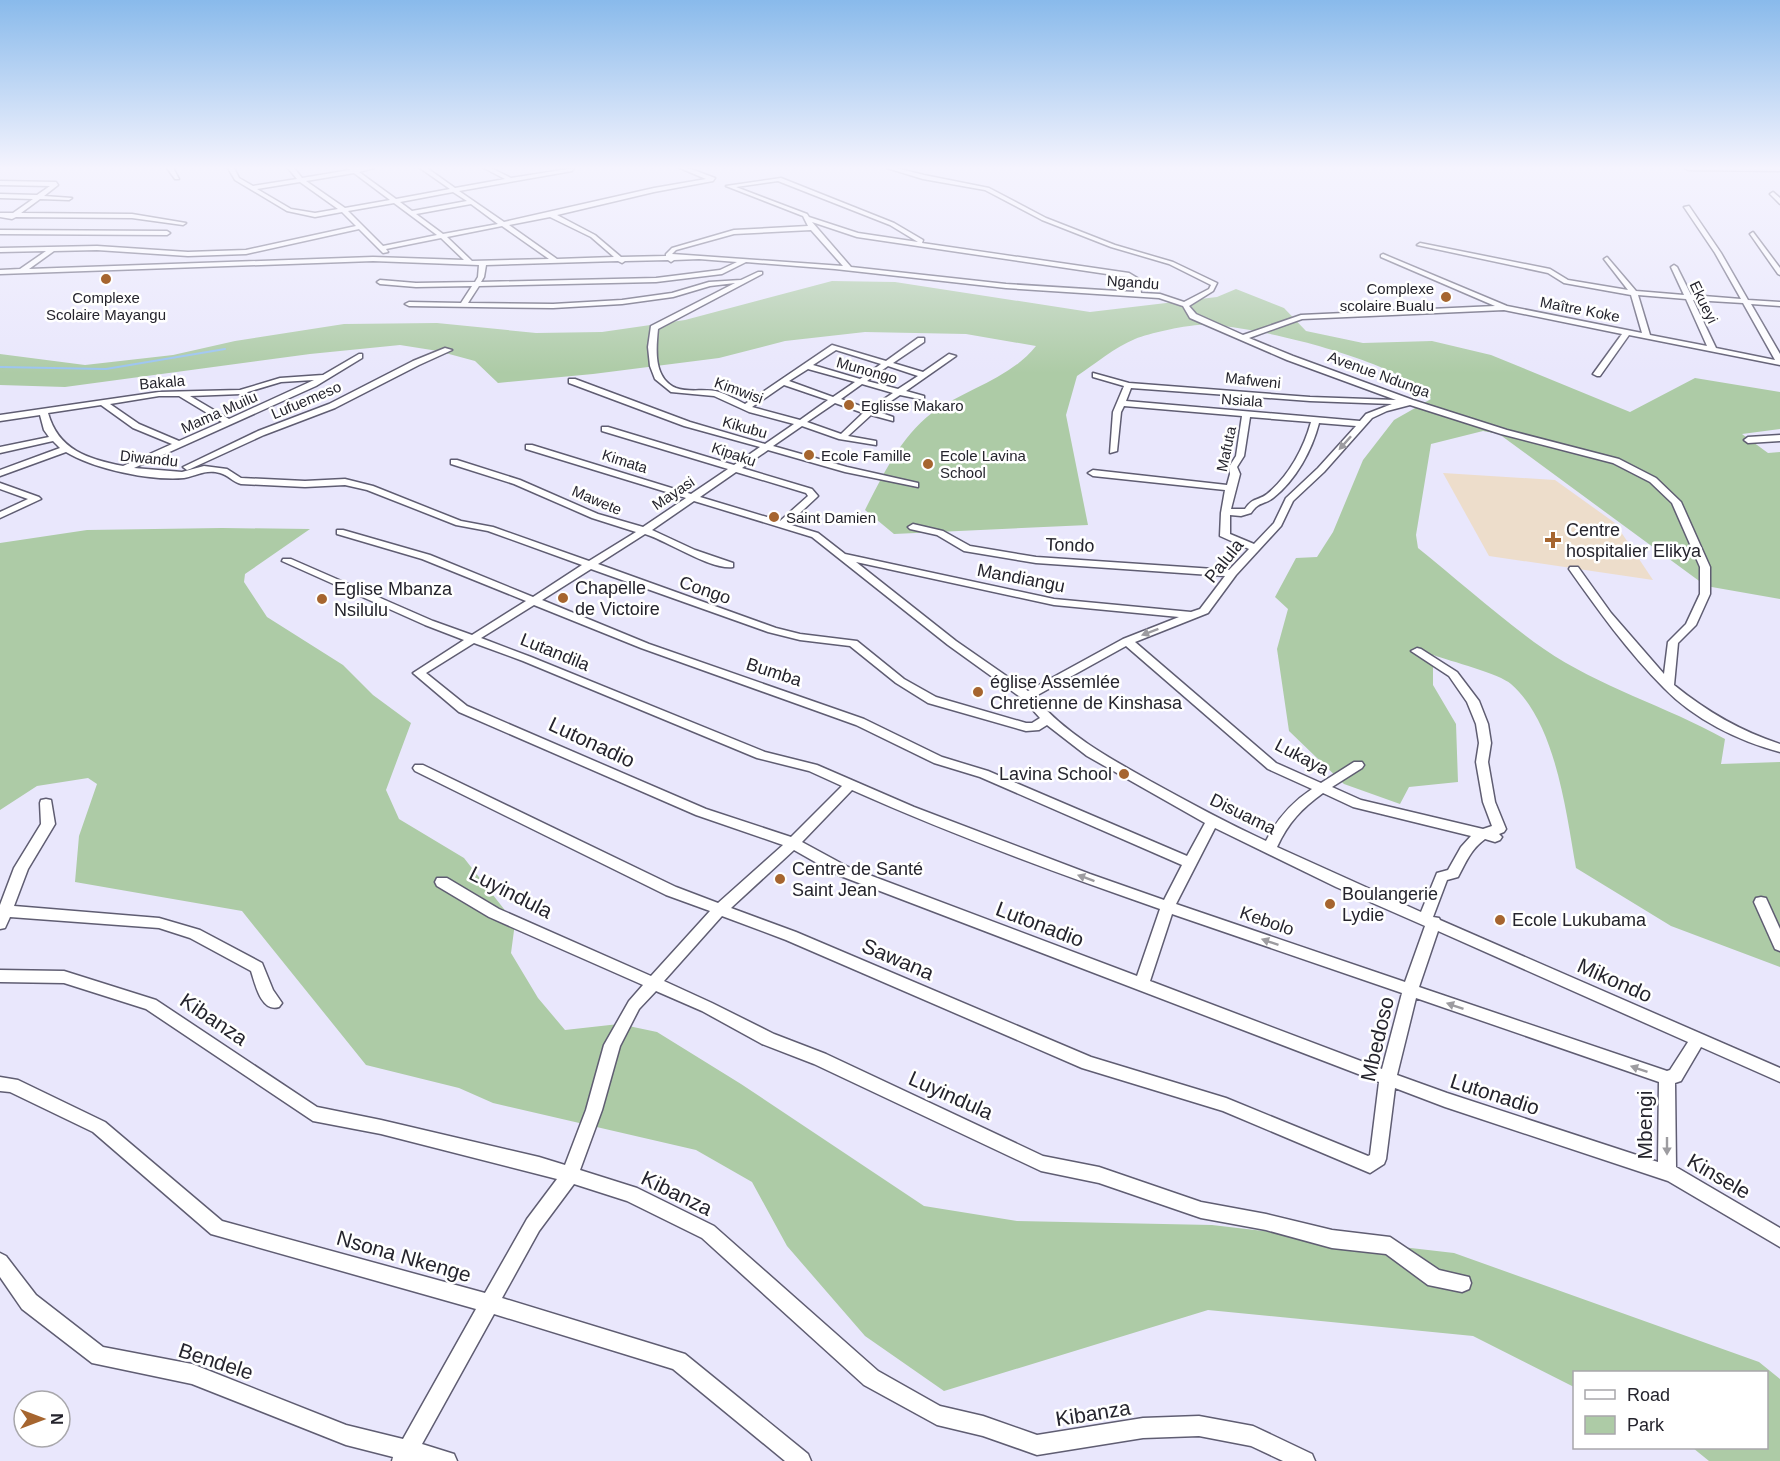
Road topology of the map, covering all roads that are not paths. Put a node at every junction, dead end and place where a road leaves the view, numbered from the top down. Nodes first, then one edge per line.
1 (68, 236) edge
2 (319, 236) edge
3 (370, 236) edge
4 (442, 236) joint
5 (521, 236) edge
6 (593, 236) edge
7 (719, 236) edge
8 (819, 236) edge
9 (874, 236) edge
10 (913, 236) edge
11 (1088, 236) edge
12 (1707, 236) edge
13 (1755, 236) edge
14 (926, 244) junction
15 (1420, 245) dead end
16 (381, 248) junction
17 (114, 249) junction
18 (0, 250) edge
19 (52, 250) junction
20 (1383, 256) dead end
21 (1606, 259) dead end
22 (671, 260) junction
23 (393, 261) junction
24 (622, 261) junction
25 (745, 261) junction
26 (557, 262) junction
27 (471, 263) junction
28 (781, 263) junction
29 (483, 264) junction
30 (136, 267) junction
31 (1674, 267) dead end
32 (849, 269) junction
33 (0, 272) edge
34 (21, 272) junction
35 (760, 273) junction
36 (1780, 273) edge
37 (380, 282) dead end
38 (476, 285) junction
39 (1634, 293) junction
40 (1138, 295) junction
41 (1686, 297) junction
42 (1745, 301) junction
43 (409, 304) dead end
44 (1780, 304) edge
45 (463, 305) junction
46 (1185, 305) junction
47 (1505, 308) junction
48 (1627, 332) junction
49 (1647, 336) junction
50 (1244, 337) junction
51 (921, 340) dead end
52 (1712, 348) junction
53 (448, 350) dead end
54 (359, 356) dead end
55 (952, 357) dead end
56 (1780, 362) edge
57 (887, 365) junction
58 (806, 366) junction
59 (1597, 374) dead end
60 (924, 375) junction
61 (1096, 375) dead end
62 (325, 377) junction
63 (572, 381) dead end
64 (783, 382) junction
65 (860, 382) junction
66 (1128, 385) junction
67 (898, 393) junction
68 (181, 394) junction
69 (921, 398) dead end
70 (833, 399) junction
71 (1410, 402) junction
72 (103, 403) junction
73 (1121, 403) junction
74 (746, 406) junction
75 (43, 412) junction
76 (870, 412) junction
77 (1246, 414) junction
78 (0, 418) edge
79 (890, 419) dead end
80 (1316, 420) junction
81 (229, 422) junction
82 (802, 424) junction
83 (1362, 424) junction
84 (605, 429) dead end
85 (842, 437) junction
86 (54, 438) junction
87 (1780, 438) edge
88 (1748, 440) dead end
89 (873, 443) dead end
90 (179, 444) junction
91 (529, 447) dead end
92 (767, 447) junction
93 (67, 448) junction
94 (0, 450) edge
95 (1113, 451) dead end
96 (454, 462) dead end
97 (737, 467) junction
98 (122, 470) junction
99 (0, 473) edge
100 (1093, 473) dead end
101 (172, 474) junction
102 (345, 482) joint
103 (915, 485) dead end
104 (0, 486) edge
105 (1230, 488) junction
106 (692, 498) junction
107 (1228, 512) junction
108 (0, 515) edge
109 (782, 524) junction
110 (913, 527) dead end
111 (644, 531) junction
112 (340, 532) dead end
113 (1255, 548) junction
114 (845, 557) junction
115 (287, 561) dead end
116 (729, 564) dead end
117 (591, 565) junction
118 (1574, 569) dead end
119 (1232, 573) junction
120 (533, 601) junction
121 (1194, 615) junction
122 (471, 639) junction
123 (1127, 641) junction
124 (1417, 651) dead end
125 (419, 673) joint
126 (1668, 686) junction
127 (1027, 696) junction
128 (1047, 719) junction
129 (1780, 748) edge
130 (1358, 765) dead end
131 (419, 768) dead end
132 (813, 768) joint
133 (851, 784) junction
134 (1324, 789) junction
135 (46, 803) dead end
136 (1212, 821) junction
137 (1481, 833) junction
138 (1495, 837) dead end
139 (793, 843) junction
140 (1270, 848) junction
141 (1190, 863) junction
142 (442, 882) dead end
143 (1761, 902) dead end
144 (1168, 906) junction
145 (719, 910) junction
146 (2, 917) edge
147 (1430, 920) junction
148 (1780, 945) edge
149 (0, 976) edge
150 (653, 985) junction
151 (1141, 985) junction
152 (1410, 990) junction
153 (274, 1003) dead end
154 (1697, 1040) junction
155 (1780, 1075) edge
156 (1388, 1078) junction
157 (1667, 1078) junction
158 (0, 1084) edge
159 (1370, 1165) joint
160 (1667, 1173) junction
161 (570, 1175) junction
162 (1780, 1238) edge
163 (0, 1262) edge
164 (1462, 1283) dead end
165 (490, 1304) junction
166 (406, 1456) edge
167 (447, 1461) edge
168 (801, 1461) edge
169 (1305, 1461) edge

1 - 19 street
2 - 17 street
3 - 16 street
4 - 16 street
4 - 27 street
5 - 26 street
6 - 24 street
7 - 22 street
8 - 32 street
9 - 14 street
10 - 14 street
11 - 46 street
12 - 42 street
13 - 36 street
14 - 40 street
15 - 39 street
16 - 23 street
17 - 19 street
17 - 30 street
18 - 19 street
19 - 34 street
20 - 47 street, Maître Koke
21 - 39 street
22 - 24 street, Ngandu
22 - 25 street, Ngandu
23 - 27 street, Ngandu
23 - 30 street, Ngandu
24 - 26 street, Ngandu
25 - 28 street, Ngandu
25 - 38 street
26 - 29 street, Ngandu
27 - 29 street, Ngandu
28 - 32 street, Ngandu
28 - 35 street
29 - 38 street
30 - 34 street, Ngandu
31 - 41 street, Ekueyi
32 - 40 street, Ngandu
33 - 34 street, Ngandu
35 - 45 street
35 - 74 street, Kimwisi
37 - 38 street
38 - 45 street
39 - 41 street
39 - 49 street
40 - 46 street, Ngandu
41 - 42 street
41 - 52 street, Ekueyi
42 - 44 street
42 - 56 street
43 - 45 street
46 - 50 street, Avenue Ndunga
47 - 48 street, Maître Koke
47 - 50 street
48 - 49 street, Maître Koke
48 - 59 street
49 - 52 street, Maître Koke
50 - 71 street, Avenue Ndunga
51 - 57 street, Mayasi
52 - 56 street, Maître Koke
53 - 101 street, Lufuemeso
54 - 62 street, Mama Muilu
55 - 60 street
57 - 58 street, Munongo
57 - 60 street
57 - 65 street, Mayasi
58 - 64 street, Munongo
58 - 65 street, Munongo
60 - 67 street
61 - 66 street, Mafweni
62 - 68 street, Bakala
62 - 81 street, Mama Muilu
63 - 92 street, Kikubu
64 - 70 street
64 - 74 street, Munongo
65 - 67 street, Munongo
65 - 70 street, Mayasi
66 - 71 street, Mafweni
66 - 73 street
67 - 69 street, Munongo
67 - 76 street
68 - 72 street, Bakala
68 - 81 street
70 - 76 street
70 - 82 street, Mayasi
71 - 83 street, Palula
71 - 126 street, Avenue Ndunga
72 - 75 street, Bakala
72 - 90 street
73 - 77 street, Nsiala
73 - 95 street
74 - 82 street, Kimwisi
75 - 78 street, Bakala
75 - 86 street, Diwandu
76 - 79 street
76 - 85 street
77 - 80 street, Nsiala
77 - 105 street, Mafuta
80 - 83 street, Nsiala
80 - 107 street
81 - 90 street, Mama Muilu
82 - 85 street, Kimwisi
82 - 92 street, Mayasi
83 -> 113 street, Palula
84 - 97 street, Kipaku
85 - 89 street, Kimwisi
86 - 93 street, Diwandu
86 - 94 street
87 - 88 street
90 - 98 street, Mama Muilu
91 - 106 street, Kimata
92 - 97 street, Mayasi
92 - 103 street, Kikubu
93 - 98 street, Diwandu
93 - 99 street
96 - 111 street, Mawete
97 - 106 street, Mayasi
97 - 109 street, Kipaku
98 - 101 street, Diwandu
100 - 105 street
101 - 102 street, Diwandu
102 - 117 street, Congo
104 - 108 street
105 - 107 street, Mafuta
106 - 109 street, Kimata
106 - 111 street, Mayasi
107 - 113 street, Mafuta
109 - 114 street, Kimata
110 - 119 street, Tondo
111 - 116 street, Mawete
111 - 117 street, Mayasi
112 - 120 street, Bumba
113 - 119 street, Palula
114 - 121 street, Mandiangu
114 - 127 street, Kimata
115 - 122 street, Lutandila
117 - 120 street, Mayasi
117 - 128 street, Congo
118 - 126 street
119 - 121 street, Palula
120 - 122 street, Mayasi
120 - 141 street, Bumba
121 -> 123 street, Palula
122 - 125 street, Mayasi
122 - 132 street, Lutandila
123 - 127 street, Palula
123 - 134 street, Lukaya
124 - 137 street, Mbedoso
125 - 139 street, Lutonadio
126 - 129 street
127 - 128 street, Disuama
128 - 136 street, Disuama
130 - 134 street
131 - 145 street, Sawana
132 - 133 street, Kebolo
133 - 139 street
144 -> 133 street, Kebolo
134 - 137 street, Lukaya
134 - 140 street
135 - 146 street
136 - 140 street, Disuama
136 - 141 street
137 - 138 street, Lukaya
137 - 147 street, Mbedoso
139 - 145 street
139 - 151 street, Lutonadio
140 - 147 street, Disuama
141 - 144 street
142 - 150 street, Luyindula
143 - 148 street
144 - 151 street
152 -> 144 street, Kebolo
145 - 150 street
145 - 159 street, Sawana
146 - 153 street
147 - 152 street, Mbedoso
147 - 154 street, Mikondo
149 - 161 street, Kibanza
150 - 161 street
150 - 164 street, Luyindula
151 - 156 street, Lutonadio
152 - 156 street, Mbedoso
157 -> 152 street, Kebolo
154 - 155 street, Mikondo
154 - 157 street
156 - 159 street, Mbedoso
156 - 160 street, Lutonadio
157 -> 160 street, Mbengi
158 - 165 street, Nsona Nkenge
160 - 162 street, Kinsele
161 - 165 street
161 - 169 street, Kibanza
163 - 166 street, Bendele
165 - 166 street
165 - 168 street, Nsona Nkenge
166 - 167 street, Bendele

